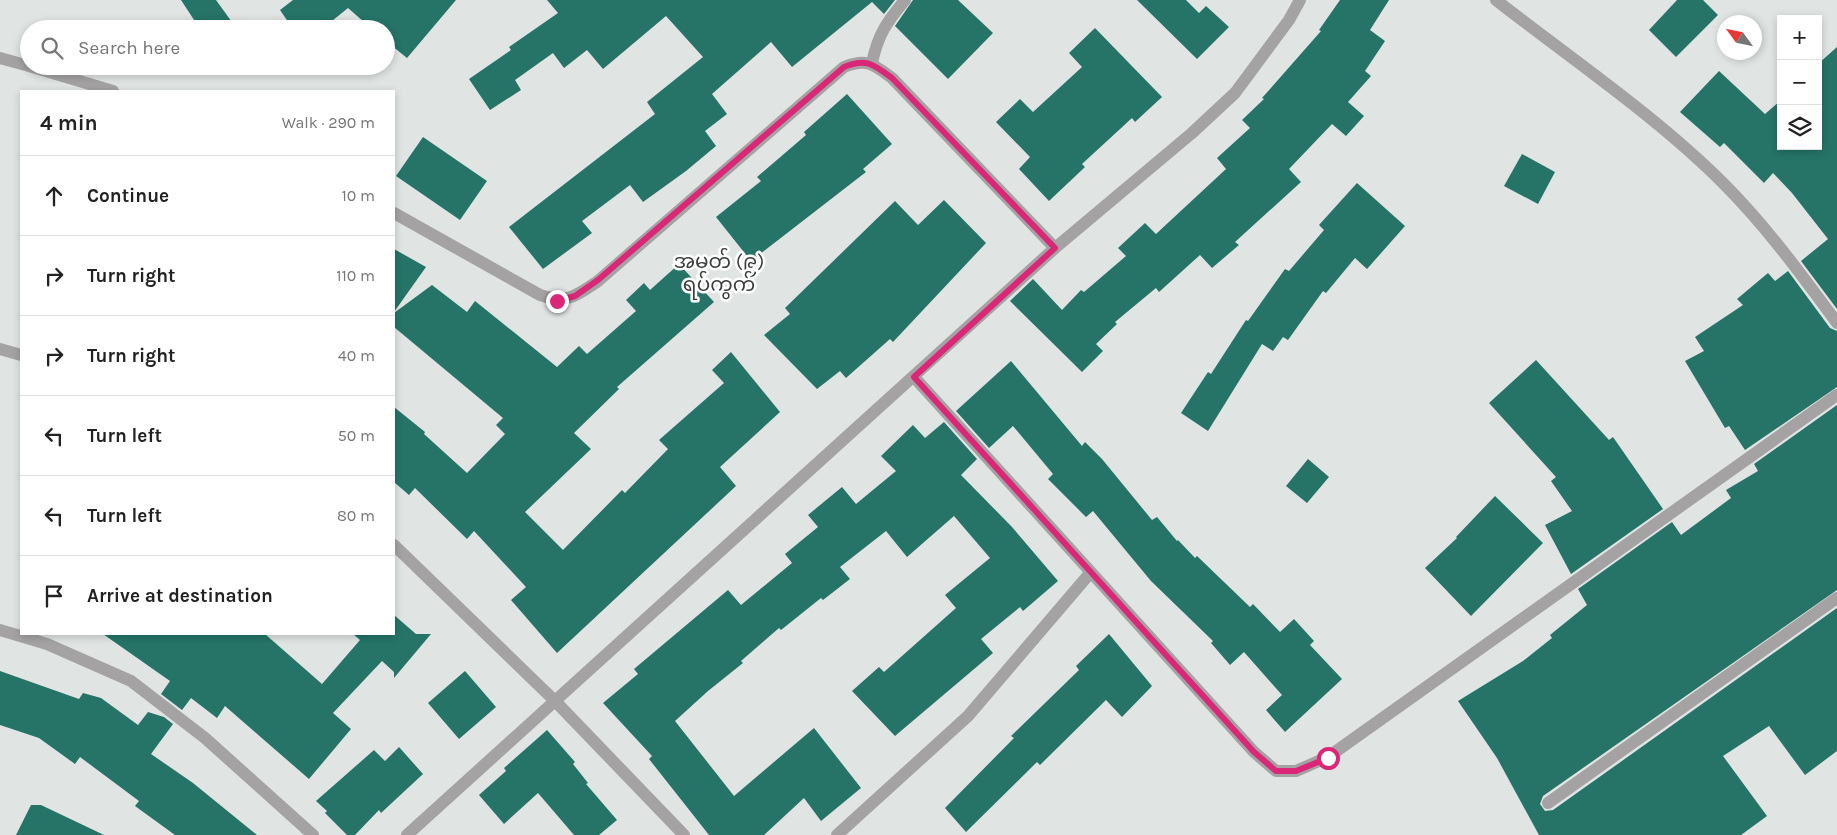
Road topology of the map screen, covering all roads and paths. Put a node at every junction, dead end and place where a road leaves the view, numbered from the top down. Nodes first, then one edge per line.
1 (905, 0) edge
2 (1300, 0) edge
3 (1496, 0) edge
4 (0, 58) edge
5 (872, 63) junction
6 (20, 64) edge
7 (59, 75) edge
8 (110, 90) edge
9 (395, 214) edge
10 (1055, 248) junction
11 (1837, 323) edge
12 (0, 349) edge
13 (20, 355) edge
14 (914, 377) junction
15 (1837, 395) edge
16 (395, 546) edge
17 (1092, 572) junction
18 (1837, 598) edge
19 (0, 630) edge
20 (556, 702) junction
21 (1548, 802) dead end
22 (313, 835) edge
23 (407, 835) edge
24 (684, 835) edge
25 (837, 835) edge

1 - 5 street
2 - 10 street
3 - 11 street
4 - 6 street
5 - 9 street
5 - 10 street
7 - 8 street
10 - 14 street
12 - 13 street
14 - 17 street
14 - 20 street
15 - 17 street
16 - 20 street
17 - 25 street
18 - 21 street
19 - 22 street
20 - 23 street
20 - 24 street

